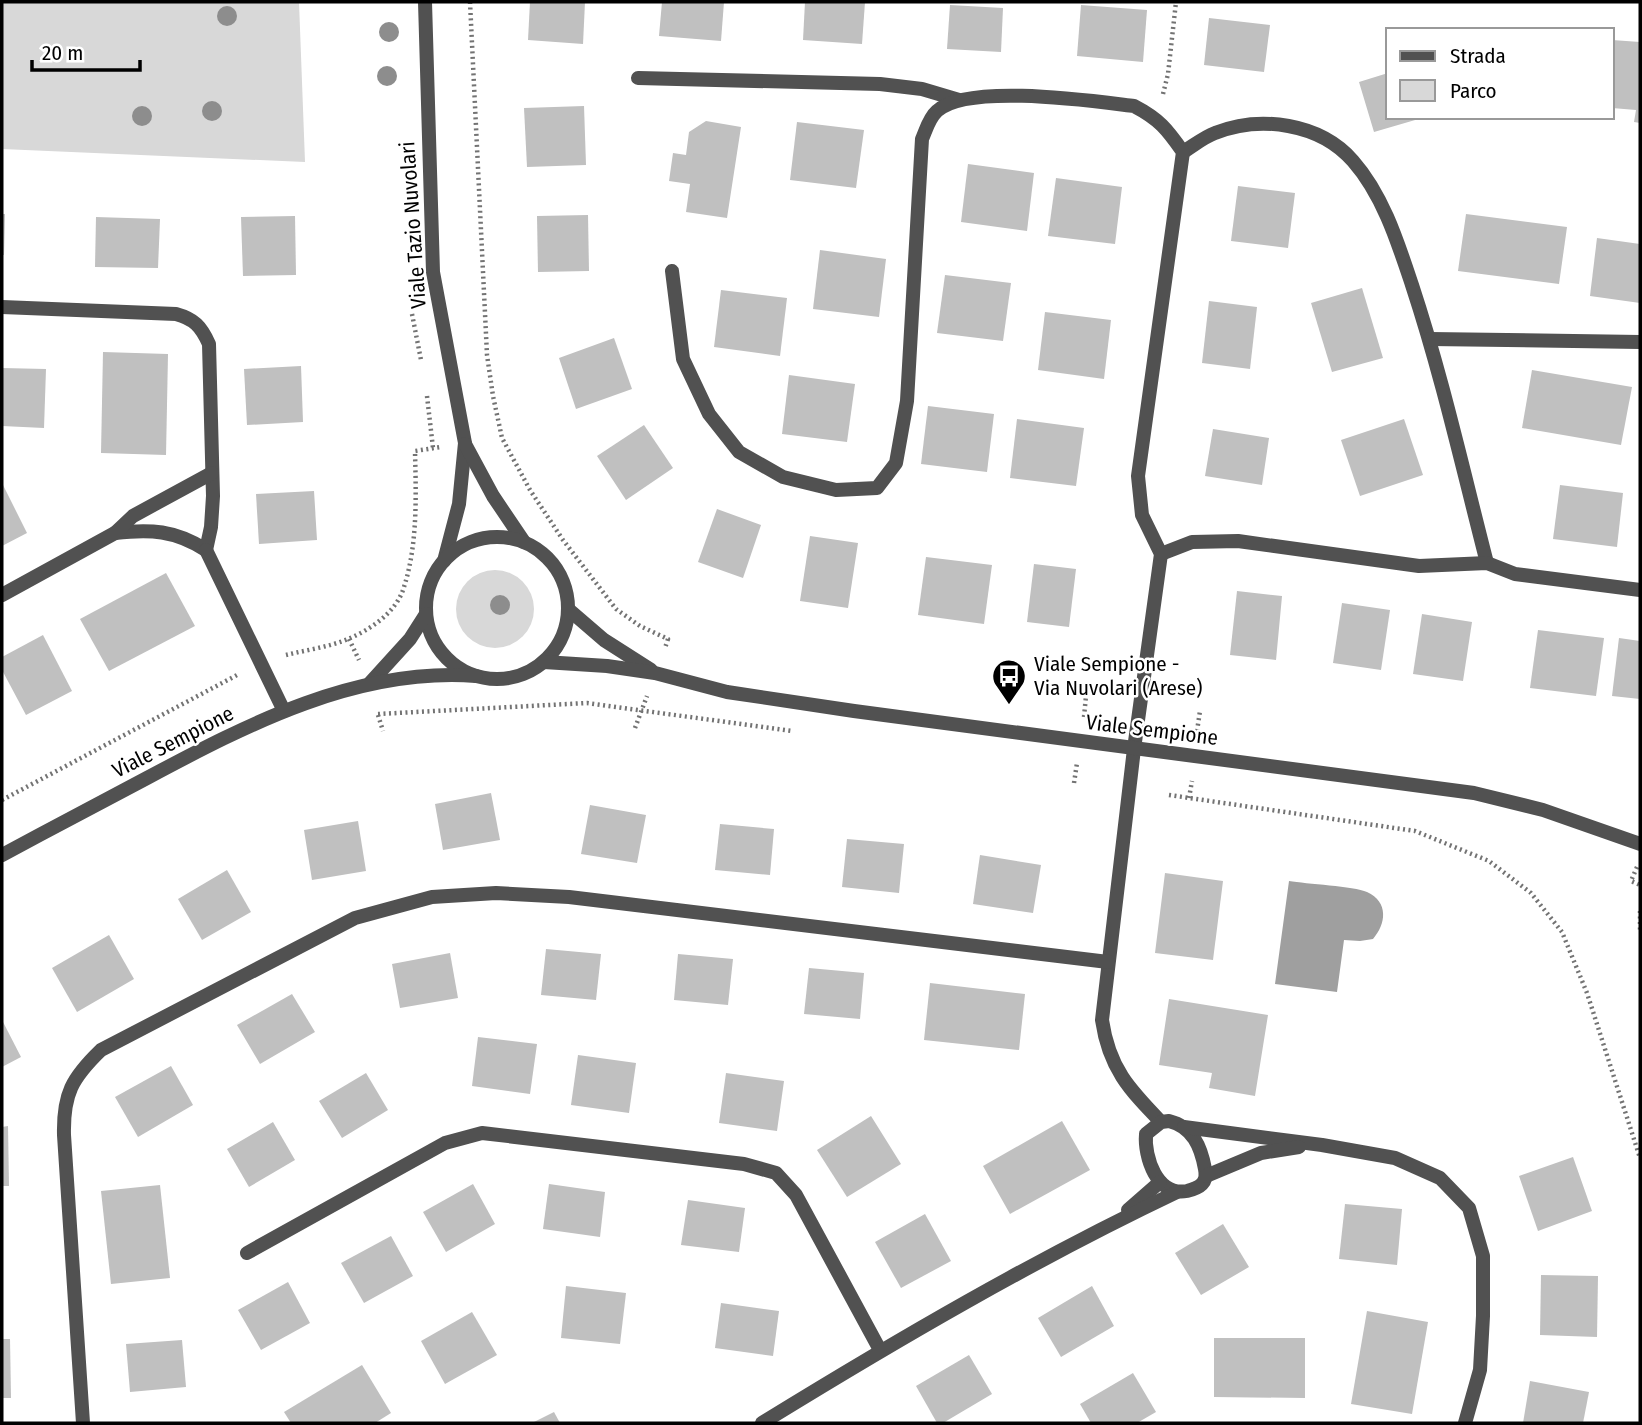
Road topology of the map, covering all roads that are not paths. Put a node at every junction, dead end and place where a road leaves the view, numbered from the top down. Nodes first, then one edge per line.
1 (425, 2) edge
2 (638, 78) dead end
3 (959, 100) junction
4 (1183, 152) junction
5 (672, 271) dead end
6 (2, 307) edge
7 (1430, 339) junction
8 (1640, 342) edge
9 (464, 443) junction
10 (212, 473) junction
11 (115, 533) junction
12 (524, 542) junction
13 (205, 551) junction
14 (1161, 554) junction
15 (443, 561) junction
16 (1487, 563) junction
17 (1640, 590) edge
18 (2, 595) edge
19 (568, 609) junction
20 (426, 614) junction
21 (544, 662) junction
22 (655, 673) junction
23 (476, 676) junction
24 (370, 683) junction
25 (284, 711) junction
26 (1134, 749) junction
27 (1640, 844) edge
28 (2, 855) edge
29 (1108, 962) junction
30 (1161, 1122) junction
31 (1184, 1127) junction
32 (1321, 1145) junction
33 (1206, 1176) junction
34 (1160, 1182) junction
35 (1177, 1192) junction
36 (1117, 1221) junction
37 (247, 1253) dead end
38 (880, 1350) junction
39 (83, 1423) edge
40 (762, 1423) edge
41 (1465, 1423) edge

1 - 9 street, Viale Tazio Nuvolari
2 - 3 street
3 - 4 street
3 - 5 street
4 - 7 street
4 - 14 street
6 - 10 street
7 - 8 street
7 - 16 street
9 - 12 street, Viale Tazio Nuvolari
9 - 15 street, Viale Tazio Nuvolari
10 - 11 street
10 - 13 street
11 - 13 street
11 - 18 street
12 - 15 street
12 - 19 street
13 - 25 street
14 - 16 street
14 - 26 street
15 - 20 street
16 - 17 street
19 - 21 street
19 - 22 street, Viale Sempione
20 - 23 street
20 - 24 street, Viale Sempione
21 - 22 street, Viale Sempione
21 - 23 street
22 - 26 street, Viale Sempione
23 - 24 street, Viale Sempione
24 - 25 street, Viale Sempione
25 - 28 street, Viale Sempione
26 - 27 street, Viale Sempione
26 - 29 street
29 - 30 street
29 - 39 street
30 - 31 street
30 - 34 street
31 - 32 street
31 - 33 street
32 - 33 street
32 - 41 street
33 - 35 street
34 - 35 street
34 - 36 street
35 - 36 street
36 - 38 street
37 - 38 street
38 - 40 street

